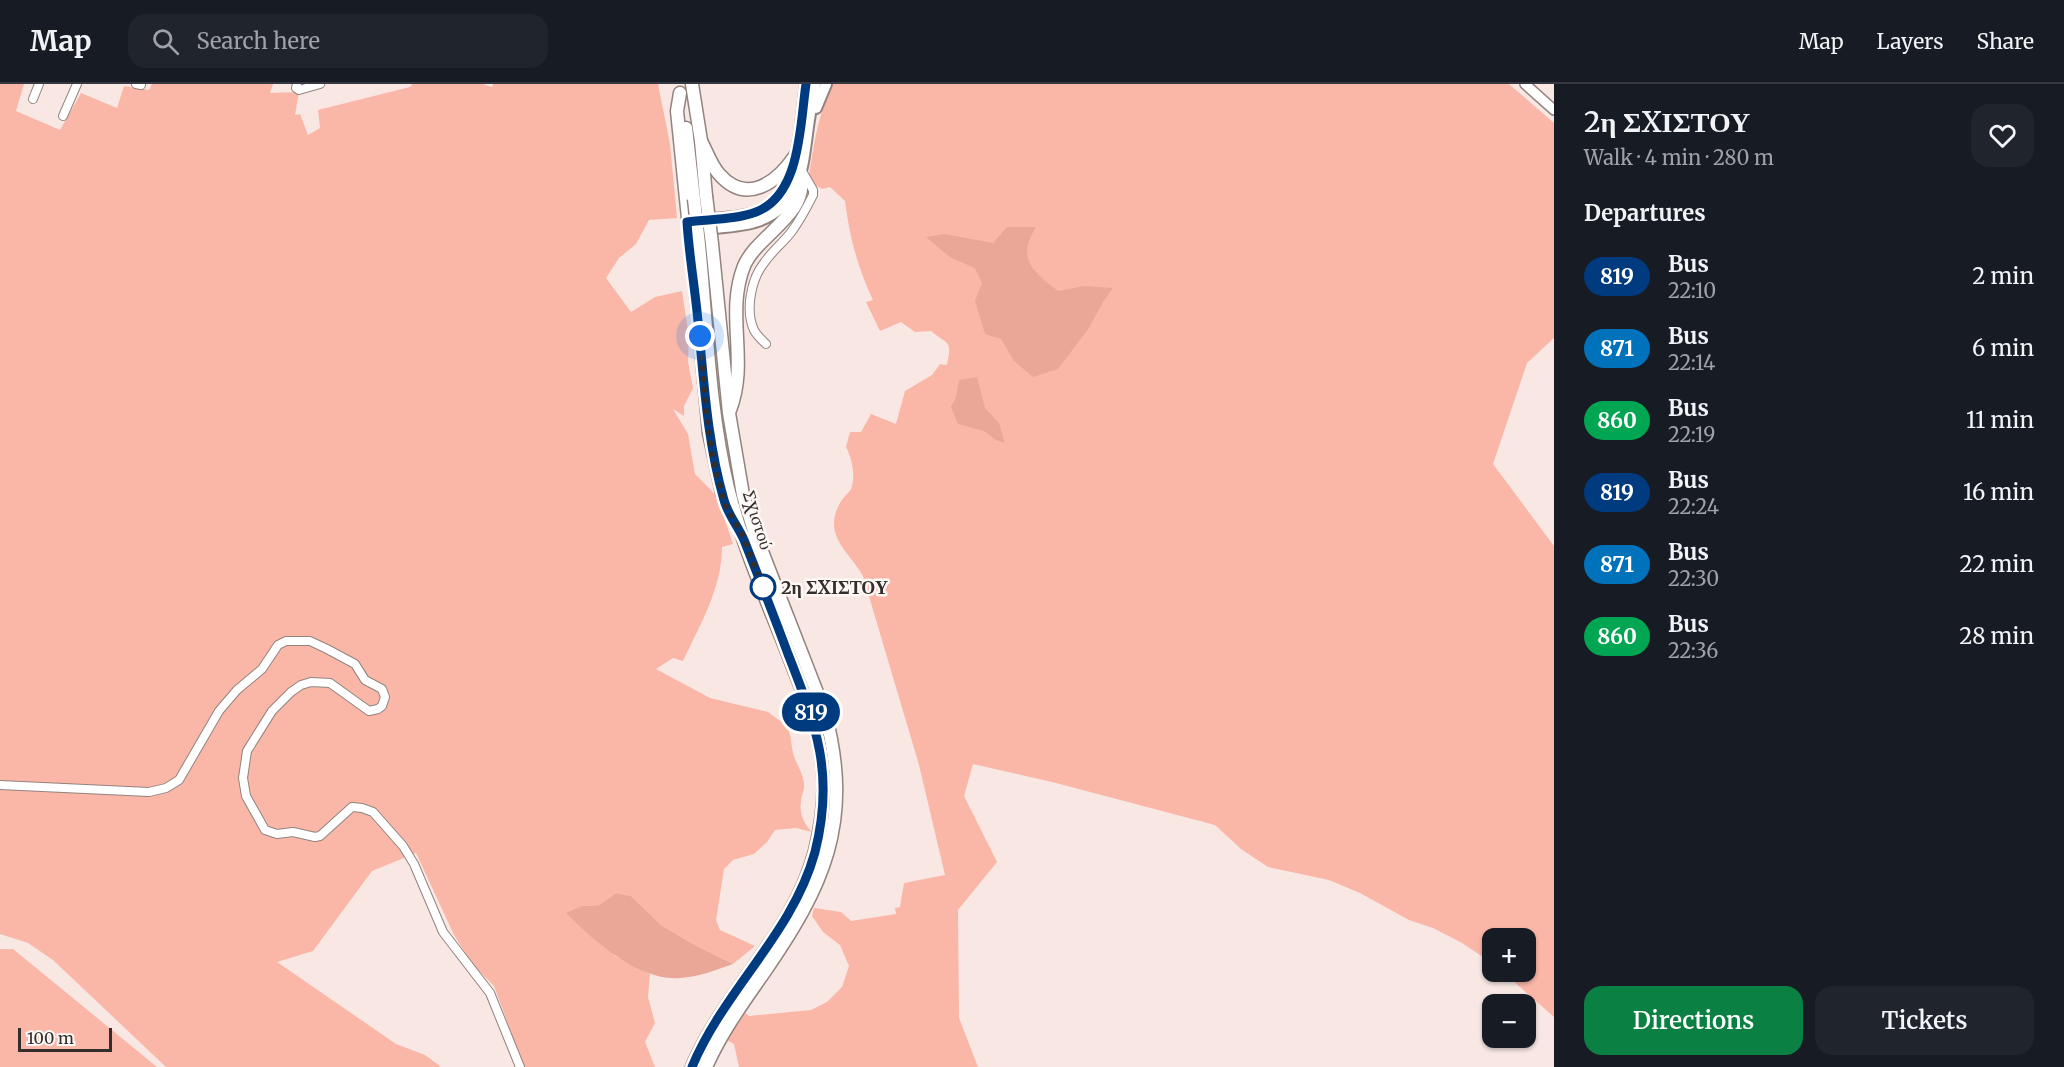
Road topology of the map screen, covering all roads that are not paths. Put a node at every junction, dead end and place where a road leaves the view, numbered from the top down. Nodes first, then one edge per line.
1 (39, 84) edge
2 (77, 84) edge
3 (297, 84) edge
4 (320, 84) edge
5 (692, 84) edge
6 (806, 84) edge
7 (815, 84) edge
8 (826, 84) edge
9 (1525, 84) edge
10 (680, 89) edge
11 (33, 99) dead end
12 (1554, 110) edge
13 (63, 116) dead end
14 (808, 125) junction
15 (701, 141) junction
16 (795, 156) junction
17 (801, 174) junction
18 (700, 197) junction
19 (687, 226) junction
20 (705, 244) junction
21 (766, 344) dead end
22 (729, 413) junction
23 (742, 534) junction
24 (0, 785) edge
25 (520, 1067) edge
26 (692, 1067) edge
27 (706, 1067) edge

1 - 11 street
2 - 13 street
3 - 4 street
5 - 15 main road, Σχιστού
6 - 16 main road
7 - 14 main road
8 - 14 main road
9 - 12 street
10 - 18 main road, Σχιστού
10 - 19 main road
14 - 17 main road
15 - 16 main road
15 - 18 main road, Σχιστού
16 - 19 main road
17 - 19 main road
17 - 21 street
17 - 22 main road
18 - 20 main road, Σχιστού, bridge
19 - 23 main road
20 - 22 main road, Σχιστού
20 - 23 main road, Σχιστού
22 - 27 main road, Σχιστού
23 - 26 main road, Σχιστού
24 - 25 street

